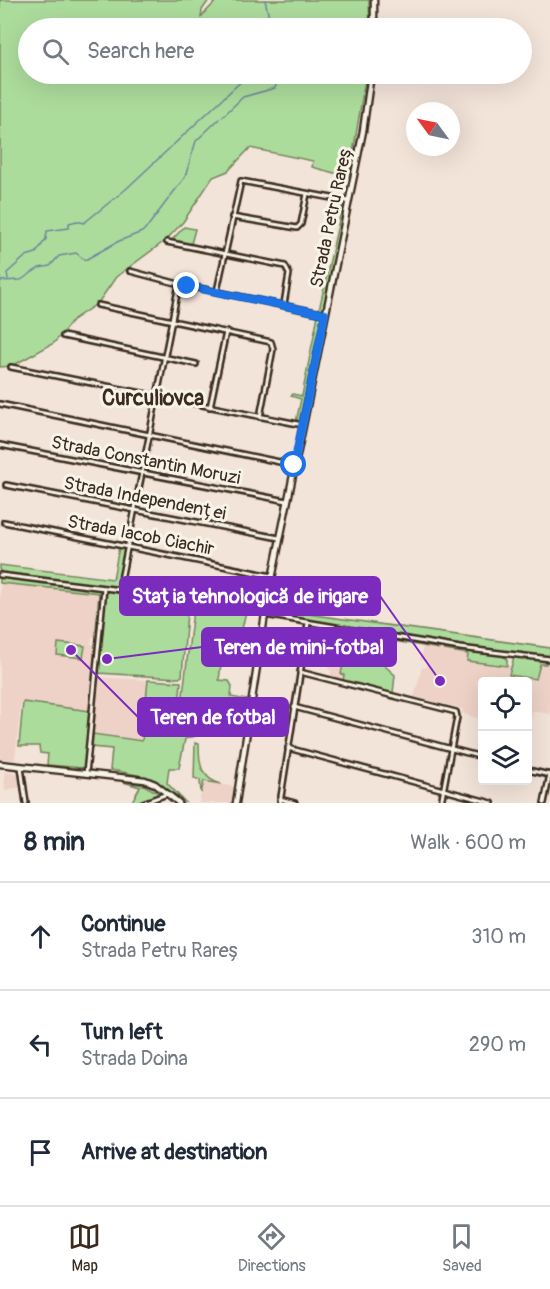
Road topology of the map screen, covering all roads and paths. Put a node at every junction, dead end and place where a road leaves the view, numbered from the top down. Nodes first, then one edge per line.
1 (374, 0) edge
2 (374, 18) edge
3 (370, 84) edge
4 (308, 193) junction
5 (348, 201) junction
6 (232, 217) junction
7 (167, 242) dead end
8 (225, 254) junction
9 (130, 271) dead end
10 (178, 284) junction
11 (217, 291) junction
12 (98, 305) dead end
13 (284, 305) junction
14 (325, 314) junction
15 (171, 320) junction
16 (226, 331) junction
17 (63, 336) dead end
18 (162, 357) junction
19 (196, 364) dead end
20 (11, 367) dead end
21 (155, 396) junction
22 (0, 404) edge
23 (210, 407) junction
24 (260, 417) junction
25 (303, 425) junction
26 (148, 434) junction
27 (0, 445) edge
28 (294, 465) junction
29 (141, 472) junction
30 (6, 484) dead end
31 (287, 501) junction
32 (134, 509) junction
33 (4, 522) dead end
34 (279, 538) junction
35 (127, 546) junction
36 (0, 576) edge
37 (272, 576) junction
38 (104, 588) junction
39 (119, 590) junction
40 (266, 608) junction
41 (265, 615) junction
42 (308, 623) junction
43 (550, 659) edge
44 (300, 672) junction
45 (294, 707) junction
46 (288, 748) junction
47 (451, 748) junction
48 (478, 756) edge
49 (0, 764) edge
50 (21, 767) junction
51 (532, 771) edge
52 (86, 774) junction
53 (550, 775) edge
54 (443, 790) junction
55 (167, 794) junction
56 (280, 801) edge
57 (26, 803) edge
58 (143, 803) edge
59 (179, 803) edge
60 (236, 803) edge
61 (295, 803) edge
62 (441, 803) edge
63 (492, 803) edge
64 (544, 803) edge

1 - 2 main road
3 - 5 main road, Strada Petru Rareș
4 - 5 street
4 - 6 street
4 - 6 street
5 - 14 main road, Strada Petru Rareș
6 - 8 street
7 - 8 street
8 - 11 street
8 - 13 street
9 - 10 street
10 - 11 street
10 - 15 street
11 - 13 street
12 - 15 street
13 - 14 street
14 - 25 main road, Strada Petru Rareș
15 - 16 street
15 - 18 street
16 - 23 street
16 - 24 street
17 - 18 street
18 - 19 street
18 - 21 street
20 - 21 street
21 - 23 street
21 - 26 street
22 - 26 street
23 - 24 street
24 - 25 street
25 - 28 main road, Strada Petru Rareș
26 - 28 street
26 - 29 street
27 - 29 street, Strada Constantin Moruzi
28 - 31 main road, Strada Petru Rareș
29 - 31 street, Strada Constantin Moruzi
29 - 32 street
30 - 32 street, Strada Independenței
31 - 34 main road, Strada Petru Rareș
32 - 34 street, Strada Independenței
32 - 35 street
33 - 35 street, Strada Iacob Ciachir
34 - 37 main road, Strada Petru Rareș
35 - 37 street, Strada Iacob Ciachir
35 - 39 street
36 - 38 street
37 - 40 main road, Strada Petru Rareș
38 - 39 street
38 - 52 street
39 - 40 street
40 - 41 main road, Strada Petru Rareș
41 - 42 street
41 - 60 main road, Strada Petru Rareș
42 - 43 street
42 - 44 street
44 - 45 street
44 - 47 street
45 - 46 street
45 - 47 street
46 - 54 street
46 - 56 street
47 - 48 street
47 - 54 street
49 - 50 main road
50 - 52 main road
50 - 57 street
51 - 53 street
52 - 55 main road
53 - 64 street
54 - 62 street
54 - 63 street
55 - 58 street
55 - 59 main road
56 - 61 street

